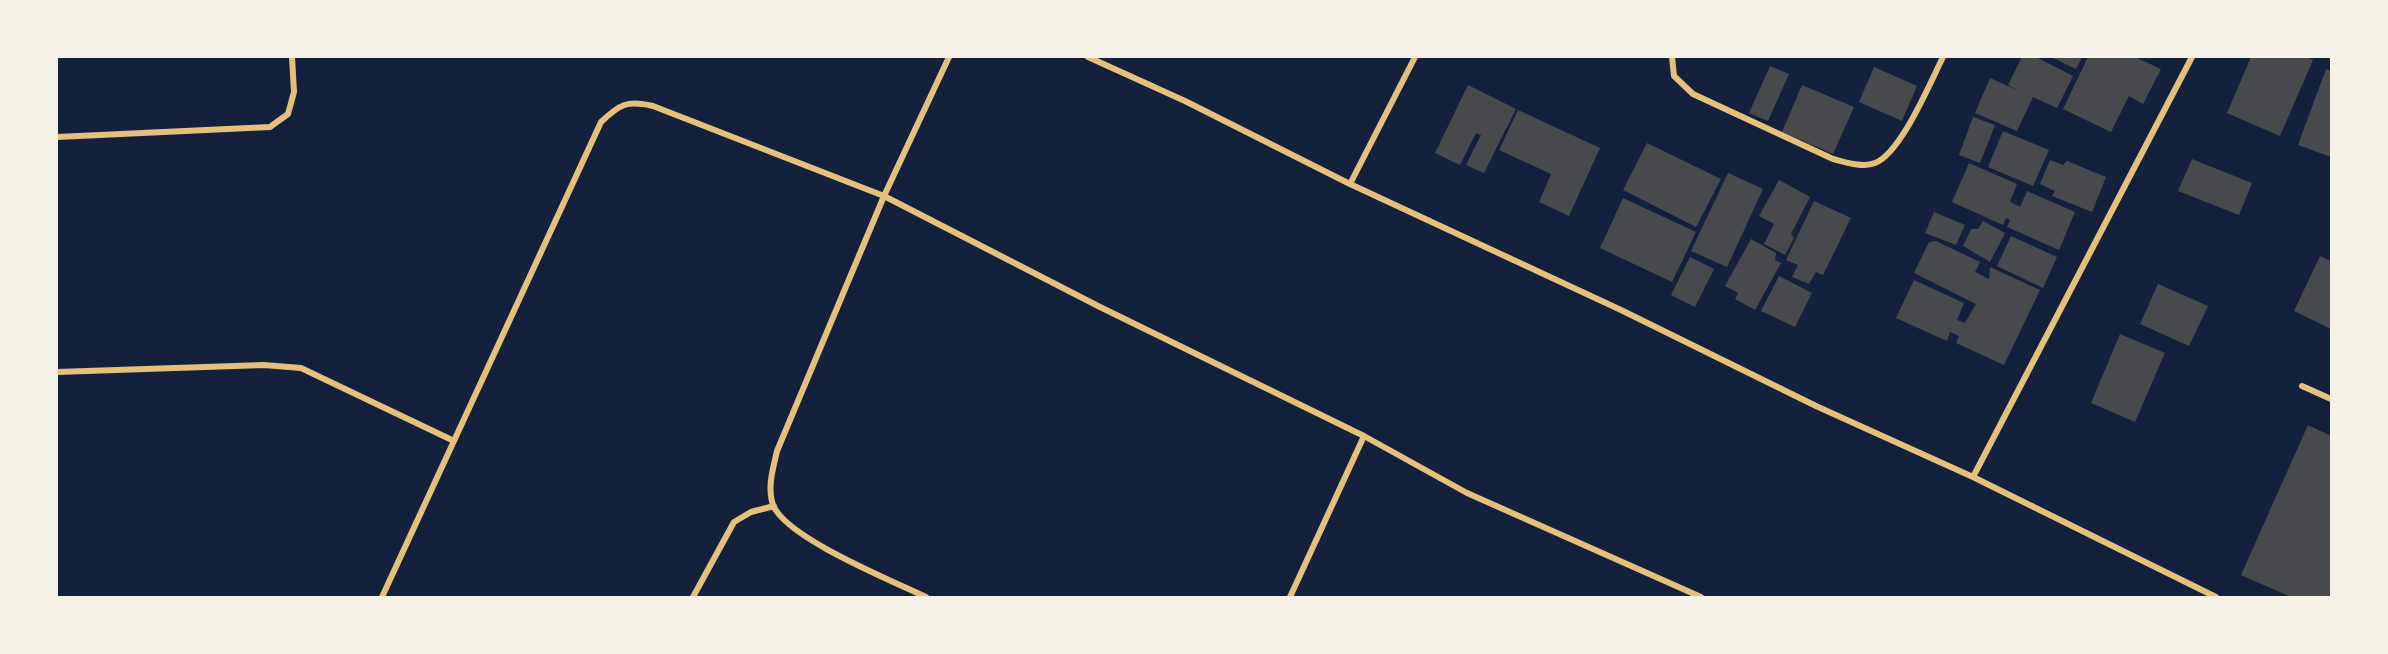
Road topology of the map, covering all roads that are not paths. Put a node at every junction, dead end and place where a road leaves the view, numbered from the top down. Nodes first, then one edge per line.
1 (292, 57) edge
2 (949, 57) edge
3 (1088, 57) edge
4 (1415, 57) edge
5 (1672, 57) edge
6 (1943, 57) edge
7 (2192, 57) edge
8 (57, 137) edge
9 (1350, 184) junction
10 (884, 196) junction
11 (57, 372) edge
12 (2302, 386) dead end
13 (2331, 399) edge
14 (1364, 435) junction
15 (454, 441) junction
16 (1973, 477) junction
17 (774, 506) junction
18 (1689, 594) edge
19 (382, 597) edge
20 (693, 597) edge
21 (926, 597) edge
22 (1290, 597) edge
23 (1701, 597) edge
24 (2216, 597) edge

1 - 8 street
2 - 10 street
3 - 9 street
4 - 9 street
5 - 6 street
7 - 16 street
9 - 16 street
10 - 14 street
10 - 15 street
10 - 17 street
11 - 15 street
12 - 13 street
14 - 18 street
14 - 22 street
15 - 19 street
16 - 24 street
17 - 20 street
17 - 21 street
18 - 23 street

